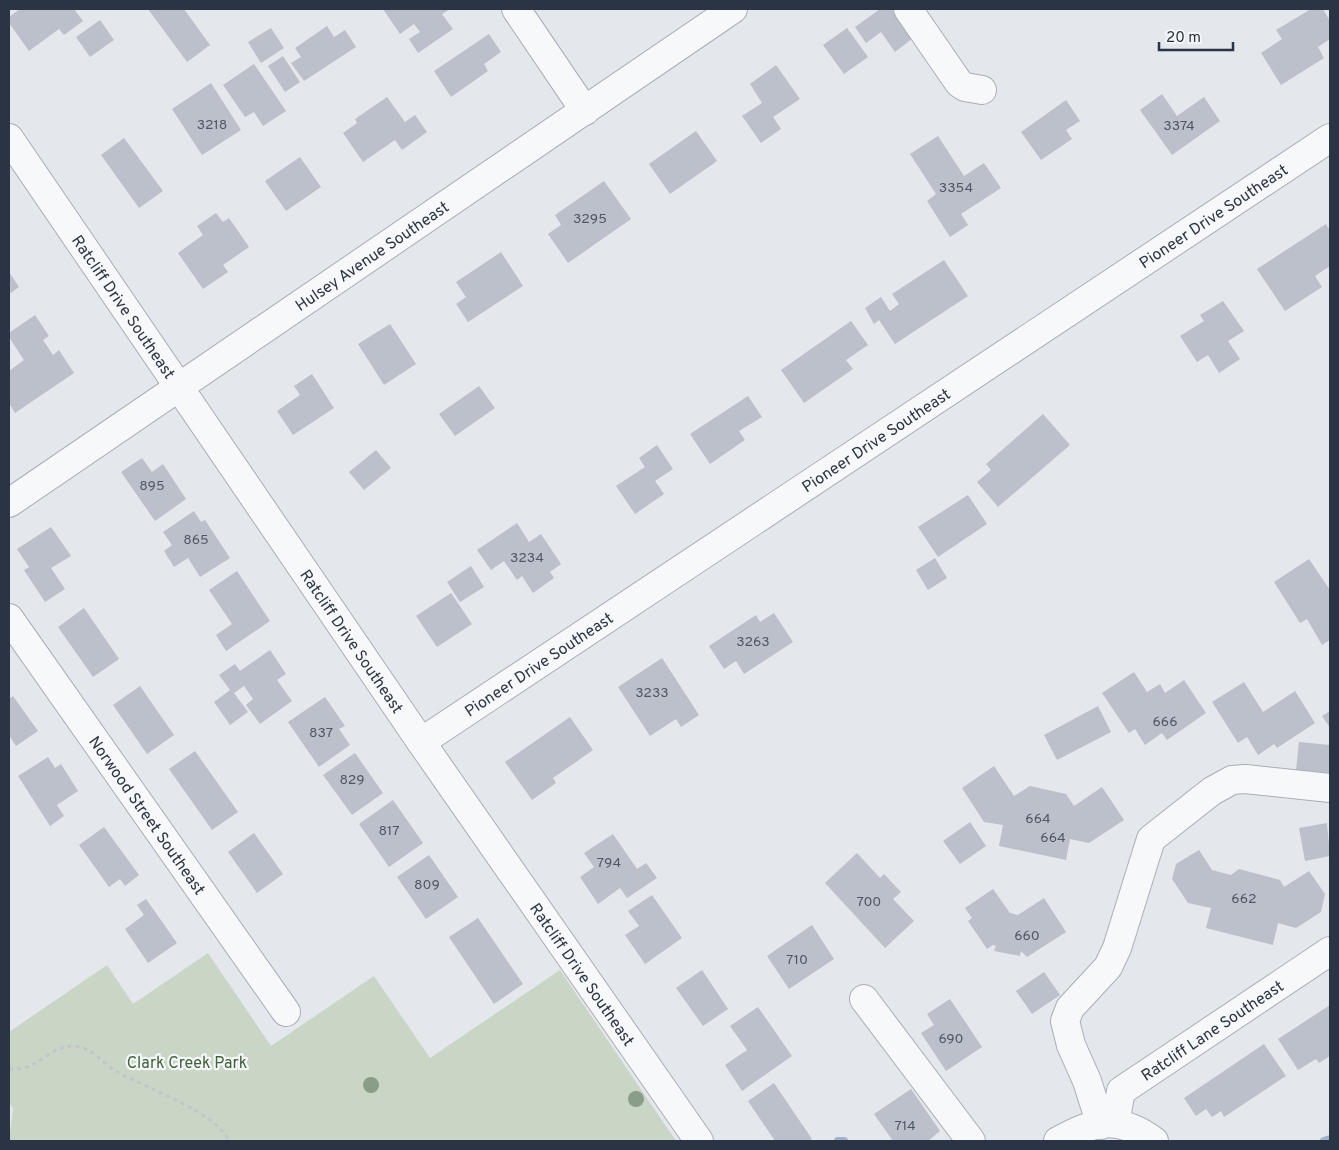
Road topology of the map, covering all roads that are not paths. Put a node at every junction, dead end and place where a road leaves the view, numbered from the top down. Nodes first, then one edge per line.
1 (516, 9) edge
2 (733, 9) edge
3 (908, 9) edge
4 (982, 90) dead end
5 (585, 111) junction
6 (1330, 138) edge
7 (10, 141) edge
8 (179, 387) junction
9 (9, 503) edge
10 (9, 618) edge
11 (421, 742) junction
12 (1330, 788) edge
13 (1330, 951) edge
14 (864, 999) dead end
15 (286, 1012) dead end
16 (1108, 1124) junction
17 (699, 1141) edge
18 (971, 1141) edge
19 (1058, 1141) edge
20 (1154, 1141) edge

1 - 5 street
2 - 5 street, Hulsey Avenue Southeast
3 - 4 street
5 - 8 street, Hulsey Avenue Southeast
6 - 11 street, Pioneer Drive Southeast
7 - 8 street, Ratcliff Drive Southeast
8 - 9 street, Hulsey Avenue Southeast
8 - 11 street, Ratcliff Drive Southeast
10 - 15 street, Norwood Street Southeast
11 - 17 street, Ratcliff Drive Southeast
12 - 16 street
13 - 16 street, Ratcliff Lane Southeast
14 - 18 street
16 - 19 street
16 - 20 street

